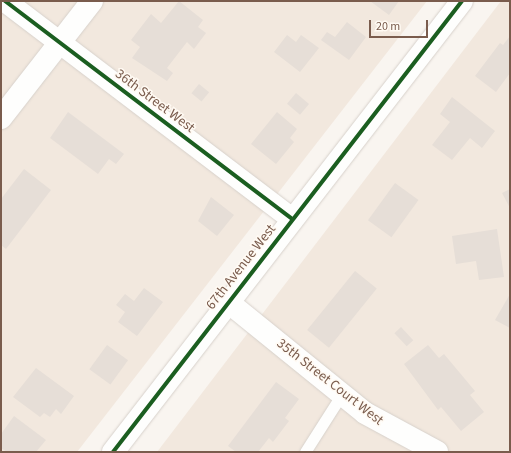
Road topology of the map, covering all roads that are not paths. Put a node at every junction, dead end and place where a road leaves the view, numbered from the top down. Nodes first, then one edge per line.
1 (5, 1) edge
2 (92, 1) edge
3 (462, 1) edge
4 (60, 42) junction
5 (1, 118) edge
6 (292, 219) junction
7 (228, 302) junction
8 (342, 394) junction
9 (113, 452) edge
10 (305, 452) edge
11 (437, 452) edge

1 - 4 street, 36th Street West
2 - 4 street
3 - 6 street, 67th Avenue West
4 - 5 street
4 - 6 street, 36th Street West
6 - 7 street, 67th Avenue West
7 - 8 street, 35th Street Court West
7 - 9 street, 67th Avenue West
8 - 10 lane
8 - 11 street, 35th Street Court West

